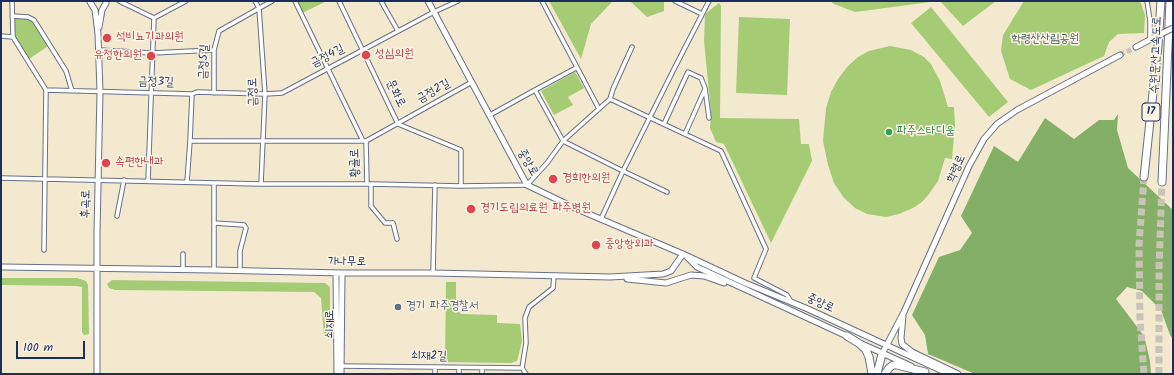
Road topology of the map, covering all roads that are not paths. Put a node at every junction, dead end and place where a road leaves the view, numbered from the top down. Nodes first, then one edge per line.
1 (12, 1) edge
2 (119, 1) edge
3 (186, 1) edge
4 (255, 1) edge
5 (272, 1) edge
6 (295, 1) edge
7 (339, 1) edge
8 (381, 1) edge
9 (428, 1) edge
10 (458, 1) edge
11 (542, 1) edge
12 (675, 1) edge
13 (709, 1) edge
14 (1147, 1) edge
15 (1161, 1) edge
16 (1170, 1) edge
17 (89, 2) edge
18 (107, 2) edge
19 (259, 8) junction
20 (434, 12) junction
21 (702, 14) junction
22 (12, 16) junction
23 (154, 18) junction
24 (1173, 28) edge
25 (398, 32) junction
26 (98, 34) junction
27 (1, 36) edge
28 (12, 37) junction
29 (1152, 39) junction
30 (632, 47) dead end
31 (1136, 47) tunnel mouth
32 (99, 50) junction
33 (214, 50) junction
34 (363, 51) junction
35 (152, 52) junction
36 (1120, 55) tunnel mouth
37 (327, 68) junction
38 (576, 68) junction
39 (472, 82) junction
40 (705, 88) junction
41 (46, 90) junction
42 (536, 90) junction
43 (72, 91) junction
44 (100, 92) junction
45 (151, 93) junction
46 (214, 93) junction
47 (192, 94) junction
48 (265, 94) junction
49 (610, 99) junction
50 (599, 109) junction
51 (490, 115) junction
52 (650, 118) junction
53 (709, 118) dead end
54 (398, 124) junction
55 (664, 124) junction
56 (685, 134) junction
57 (190, 141) junction
58 (365, 141) junction
59 (563, 141) junction
60 (262, 142) junction
61 (624, 171) junction
62 (1144, 177) tunnel mouth
63 (1, 178) edge
64 (45, 178) junction
65 (97, 179) junction
66 (124, 180) junction
67 (148, 181) junction
68 (187, 182) junction
69 (1162, 182) tunnel mouth
70 (214, 183) junction
71 (262, 184) junction
72 (369, 184) junction
73 (435, 185) junction
74 (527, 185) junction
75 (461, 186) junction
76 (667, 192) dead end
77 (117, 216) dead end
78 (601, 219) junction
79 (214, 223) junction
80 (397, 240) dead end
81 (44, 250) dead end
82 (183, 254) dead end
83 (683, 254) junction
84 (1, 267) edge
85 (98, 269) junction
86 (183, 269) junction
87 (240, 269) dead end
88 (214, 270) junction
89 (339, 273) junction
90 (433, 273) junction
91 (554, 276) junction
92 (610, 277) junction
93 (749, 291) junction
94 (791, 302) junction
95 (904, 312) junction
96 (847, 336) junction
97 (886, 346) junction
98 (882, 354) junction
99 (339, 366) junction
100 (435, 367) junction
101 (459, 368) junction
102 (482, 368) junction
103 (506, 368) junction
104 (522, 368) junction
105 (928, 373) edge
106 (97, 374) edge
107 (337, 374) edge
108 (341, 374) edge
109 (435, 374) edge
110 (459, 374) edge
111 (482, 374) edge
112 (506, 374) edge
113 (526, 374) edge
114 (872, 374) edge
115 (877, 374) edge
116 (882, 374) edge
117 (885, 374) edge
118 (949, 374) edge
119 (958, 374) edge

1 - 22 street
2 - 23 street
3 - 23 street
4 - 19 street, 금정로
5 - 19 street, 금정5길
6 - 37 street
7 - 34 street, 문화로
8 - 25 street
9 - 20 street, 중앙로
10 - 20 street, 금정4길
11 - 38 street
12 - 21 street
13 - 21 street
14 - 29 street
15 - 62 highway, 수원문산고속도로 / 17
16 - 69 highway, 수원문산고속도로 / 17
17 - 18 street
17 - 26 street
18 - 26 street
19 - 33 street, 금정5길
19 - 48 street, 금정로
20 - 25 street, 금정4길
20 - 39 street, 중앙로
21 - 52 street
22 - 28 street
22 - 43 street
23 - 35 street
24 - 29 street, bridge
25 - 34 street, 금정4길
26 - 32 street, 후곡로
27 - 28 street
28 - 41 street
29 - 31 street
30 - 49 street
32 - 35 street
32 - 44 street, 후곡로
33 - 35 street
33 - 46 street, 금정5길
34 - 37 street, 금정4길
34 - 54 street, 문화로
35 - 45 street
36 - 95 street, 학령로
37 - 48 street, 금정4길
37 - 58 street
38 - 42 street
38 - 50 street
39 - 51 street, 중앙로
39 - 54 street, 금정2길
40 - 53 street
40 - 55 street
40 - 56 street
41 - 43 street, 금정3길
41 - 64 street
42 - 51 street
42 - 59 street
43 - 44 street, 금정3길
44 - 45 street, 금정3길
44 - 65 street, 후곡로
45 - 47 street, 금정3길
45 - 67 street
46 - 47 street, 금정3길
46 - 48 street, 금정3길
47 - 57 street
48 - 60 street, 금정로
49 - 50 street
49 - 52 street
50 - 59 street
51 - 74 street, 중앙로
52 - 55 street
52 - 61 street
54 - 58 street, 금정2길
54 - 75 street, 문화로
55 - 56 street
56 - 94 street
57 - 60 street, 금정2길
57 - 68 street
58 - 60 street, 금정2길
58 - 72 street, 황골로
59 - 61 street
59 - 74 street
60 - 71 street, 금정로
61 - 76 street
61 - 78 street
63 - 64 street
64 - 65 street
64 - 81 street
65 - 66 street
65 - 85 street, 후곡로
66 - 67 street
66 - 77 street
67 - 68 street
68 - 70 street
70 - 71 street
70 - 79 street
71 - 72 street
72 - 73 street
72 - 80 street, 황골로
73 - 75 street
73 - 90 street
74 - 75 street
74 - 78 street, 중앙로
78 - 83 street, 중앙로
79 - 87 street
79 - 88 street
82 - 86 street
83 - 92 street, 가나무로
83 - 93 street, 중앙로
83 - 94 street, 중앙로
84 - 85 street, 가나무로
85 - 86 street, 가나무로
85 - 106 street, 후곡로
86 - 88 street, 가나무로
88 - 89 street, 가나무로
89 - 90 street, 가나무로
89 - 99 street
90 - 91 street, 가나무로
91 - 92 street, 가나무로
91 - 104 street
92 - 93 street
93 - 96 street, 중앙로
94 - 97 street, 중앙로
95 - 97 street, 학령로
95 - 119 street
96 - 98 street, 중앙로
96 - 114 highway
97 - 98 street, 학령로
97 - 118 street, 중앙로
98 - 105 street, 중앙로
98 - 115 highway
98 - 116 highway
99 - 100 street, 쇠재2길
99 - 107 street
99 - 108 street
100 - 101 street, 쇠재2길
100 - 109 street
101 - 102 street, 쇠재2길
101 - 110 street
102 - 103 street, 쇠재2길
102 - 111 street
103 - 104 street, 쇠재2길
103 - 112 street
104 - 113 street
105 - 117 highway

